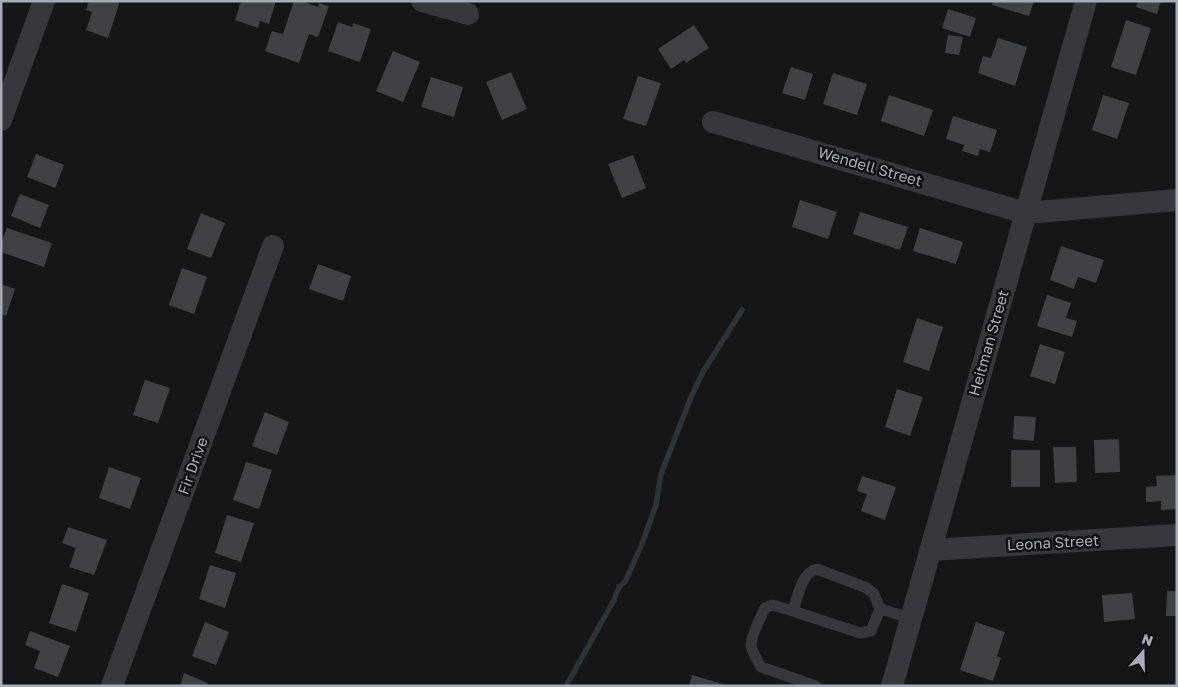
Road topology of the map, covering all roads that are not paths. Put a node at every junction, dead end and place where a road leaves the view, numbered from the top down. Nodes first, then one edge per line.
1 (44, 1) edge
2 (422, 1) edge
3 (1086, 1) edge
4 (468, 14) dead end
5 (1, 120) edge
6 (713, 122) dead end
7 (1177, 200) edge
8 (1026, 213) junction
9 (273, 246) dead end
10 (1177, 535) edge
11 (930, 550) junction
12 (880, 609) junction
13 (793, 611) junction
14 (911, 618) junction
15 (112, 686) edge
16 (816, 686) edge
17 (892, 686) edge

1 - 5 street
2 - 4 street
3 - 8 street, Heitman Street
6 - 8 street, Wendell Street
7 - 8 street
8 - 11 street, Heitman Street
9 - 15 street, Fir Drive
10 - 11 street, Leona Street
11 - 14 street, Heitman Street
12 - 13 lane
12 - 13 lane
12 - 14 lane
13 - 16 lane
14 - 17 street, Heitman Street

